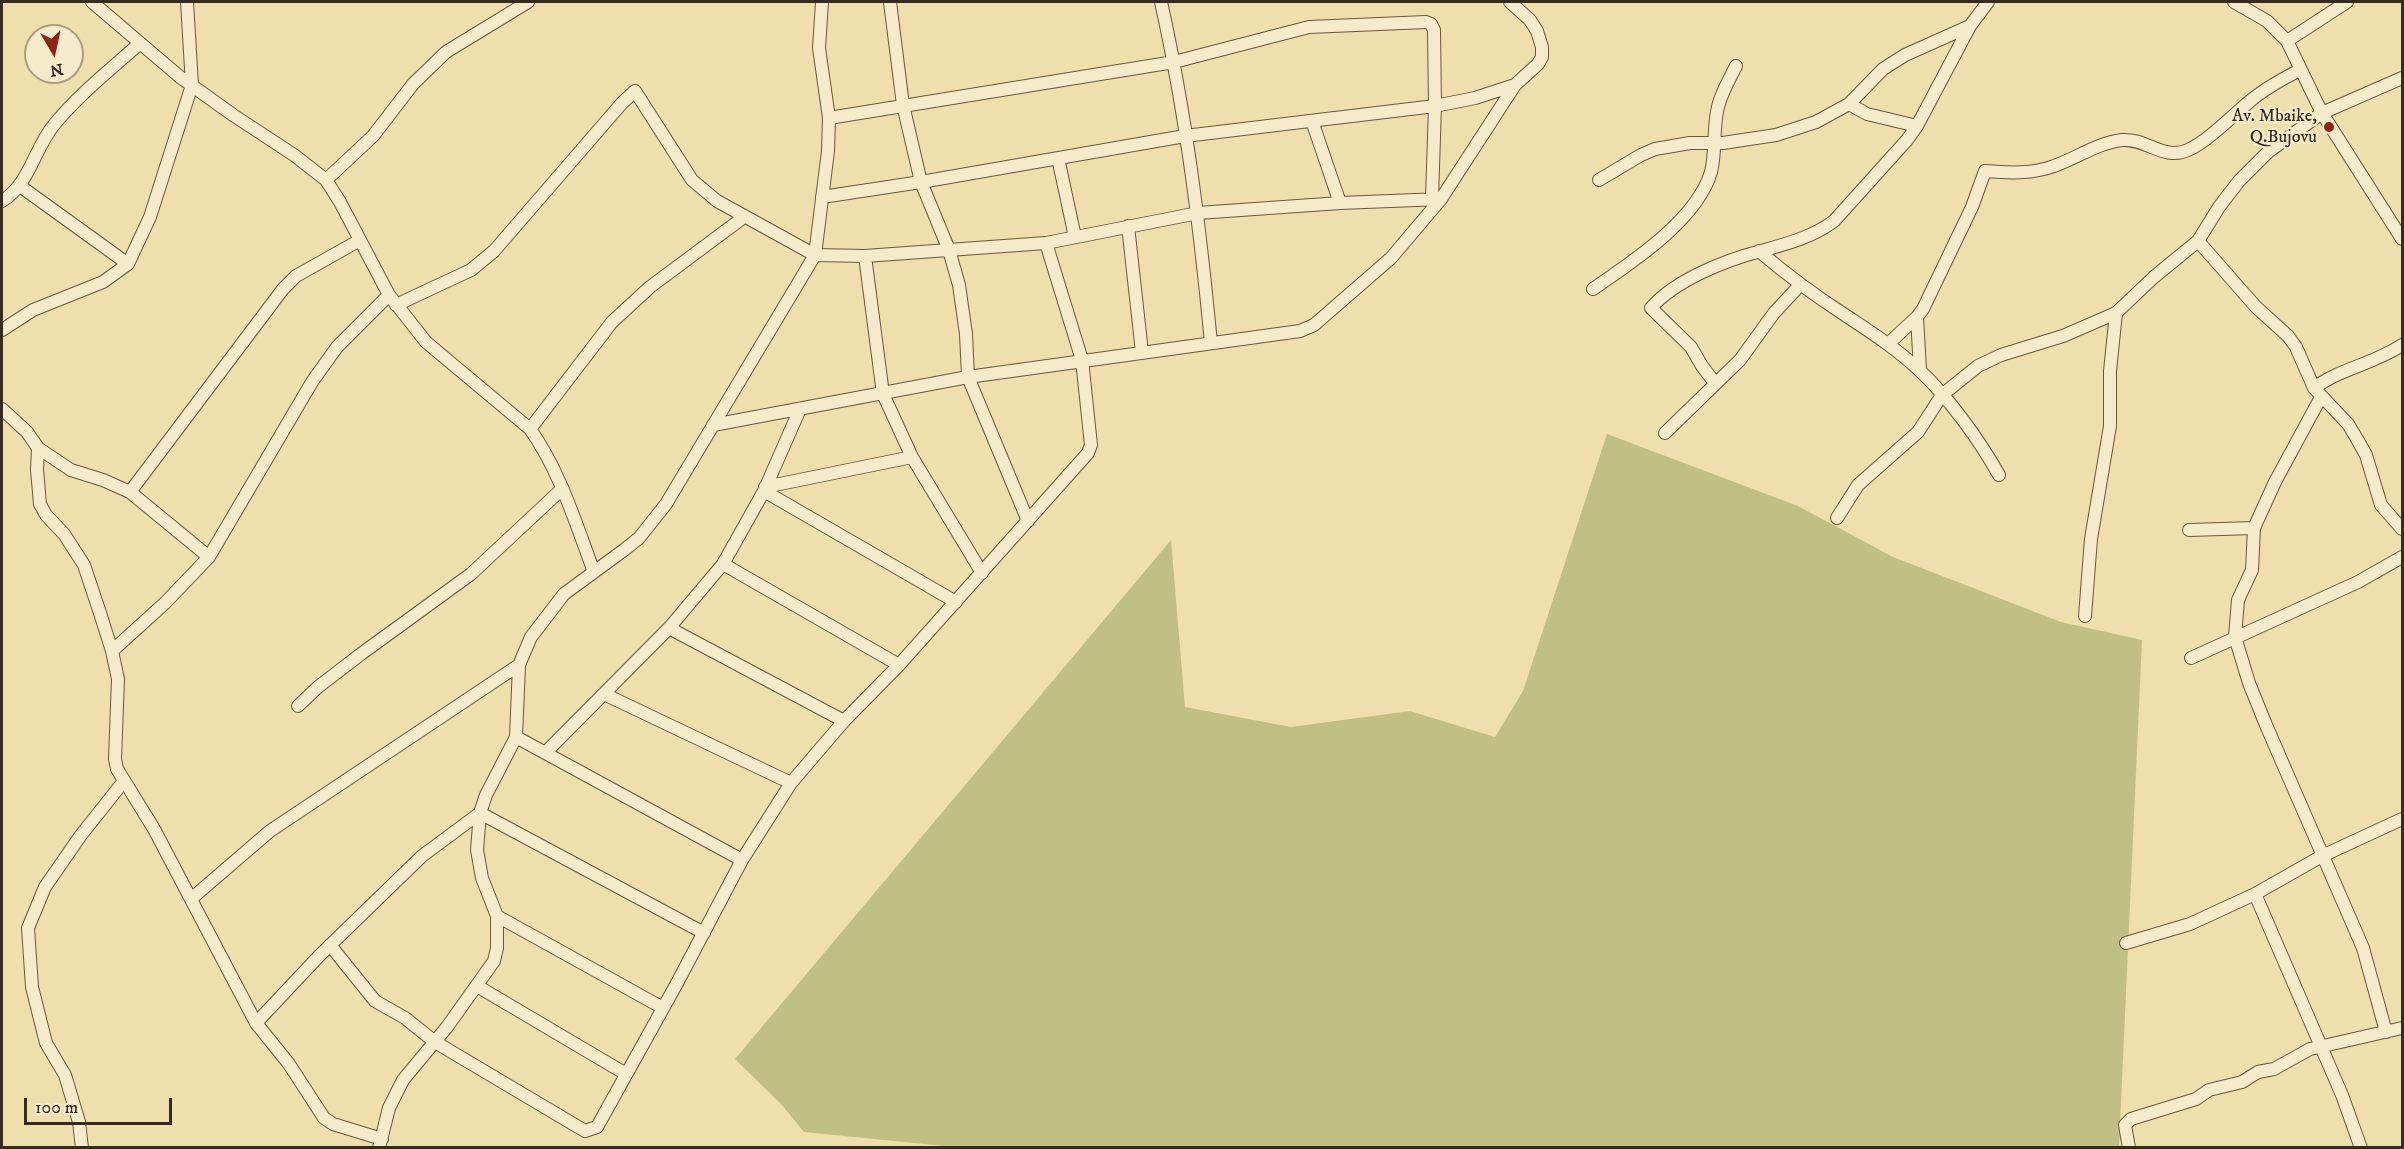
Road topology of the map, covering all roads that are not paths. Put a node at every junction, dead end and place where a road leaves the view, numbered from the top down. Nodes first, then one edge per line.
1 (92, 2) edge
2 (187, 2) edge
3 (528, 2) edge
4 (822, 2) edge
5 (890, 2) edge
6 (1161, 2) edge
7 (1510, 2) edge
8 (1988, 2) edge
9 (2234, 2) edge
10 (2347, 2) edge
11 (1970, 26) junction
12 (2287, 41) junction
13 (139, 44) junction
14 (1174, 62) junction
15 (1736, 66) dead end
16 (2300, 70) junction
17 (2403, 78) edge
18 (1515, 85) junction
19 (192, 86) junction
20 (1849, 104) junction
21 (903, 105) junction
22 (1435, 106) junction
23 (2322, 113) junction
24 (829, 118) junction
25 (1312, 121) junction
26 (1917, 126) junction
27 (1185, 136) junction
28 (1714, 143) junction
29 (1058, 158) junction
30 (326, 180) junction
31 (1599, 180) dead end
32 (921, 182) junction
33 (20, 186) junction
34 (822, 197) junction
35 (1437, 198) junction
36 (2, 201) edge
37 (1340, 203) junction
38 (1198, 213) junction
39 (744, 217) junction
40 (1128, 226) junction
41 (1075, 237) junction
42 (2403, 239) edge
43 (360, 240) junction
44 (2198, 241) junction
45 (1046, 243) junction
46 (949, 250) junction
47 (1759, 251) junction
48 (815, 255) junction
49 (865, 256) junction
50 (128, 264) junction
51 (1800, 285) junction
52 (1593, 289) dead end
53 (393, 300) junction
54 (2116, 314) junction
55 (1917, 317) junction
56 (2, 330) edge
57 (1211, 343) junction
58 (1888, 345) junction
59 (2403, 345) edge
60 (1142, 352) junction
61 (1082, 360) junction
62 (1920, 370) junction
63 (968, 377) junction
64 (1715, 383) junction
65 (2318, 393) junction
66 (883, 394) junction
67 (1942, 395) junction
68 (2, 409) edge
69 (800, 409) junction
70 (713, 425) junction
71 (530, 429) junction
72 (1665, 433) dead end
73 (38, 448) junction
74 (912, 456) junction
75 (1999, 475) dead end
76 (562, 489) junction
77 (765, 489) junction
78 (130, 492) junction
79 (1837, 518) dead end
80 (1028, 521) junction
81 (2254, 528) junction
82 (2403, 529) edge
83 (2189, 530) dead end
84 (209, 557) junction
85 (2403, 557) edge
86 (723, 564) junction
87 (594, 572) junction
88 (982, 573) junction
89 (956, 602) junction
90 (2085, 616) dead end
91 (669, 628) junction
92 (2235, 637) junction
93 (112, 651) junction
94 (2191, 658) dead end
95 (519, 665) junction
96 (899, 665) junction
97 (604, 694) junction
98 (298, 706) dead end
99 (844, 721) junction
100 (516, 737) junction
101 (545, 753) junction
102 (124, 781) junction
103 (791, 783) junction
104 (480, 813) junction
105 (2403, 819) edge
106 (2322, 856) junction
107 (742, 860) junction
108 (2255, 894) junction
109 (191, 899) junction
110 (497, 916) junction
111 (704, 933) junction
112 (2126, 944) dead end
113 (330, 945) junction
114 (477, 986) junction
115 (663, 1008) junction
116 (256, 1023) junction
117 (2403, 1028) edge
118 (2386, 1032) junction
119 (435, 1042) junction
120 (2321, 1047) junction
121 (626, 1074) junction
122 (380, 1143) edge
123 (82, 1148) edge
124 (2129, 1148) edge
125 (2361, 1148) edge

1 - 13 street
2 - 19 street
3 - 30 street
4 - 24 street
5 - 21 street
6 - 14 street
7 - 18 street
8 - 11 street
9 - 12 street
10 - 12 street
11 - 20 street
11 - 26 street
12 - 16 street
13 - 19 street
13 - 33 street
14 - 21 street
14 - 22 street
14 - 27 street
15 - 28 street
16 - 23 street
16 - 55 street
17 - 23 street
18 - 22 street
18 - 35 street
19 - 30 street
19 - 50 street
20 - 26 street
20 - 28 street
21 - 24 street
21 - 32 street
22 - 25 street
22 - 35 street
23 - 42 street
23 - 44 street
24 - 34 street
25 - 27 street
25 - 37 street
26 - 47 street
27 - 29 street
27 - 38 street
28 - 31 street
28 - 52 street
29 - 32 street
29 - 41 street
30 - 43 street
32 - 34 street
32 - 46 street
33 - 36 street
33 - 50 street
34 - 48 street
35 - 37 street
35 - 57 street
37 - 38 street
38 - 40 street
38 - 57 street
39 - 48 street
39 - 53 street
39 - 71 street
40 - 41 street
40 - 60 street
41 - 45 street
43 - 53 street
43 - 78 street
44 - 54 street
44 - 65 street
45 - 46 street
45 - 61 street
46 - 49 street
46 - 63 street
47 - 51 street
47 - 64 street
48 - 49 street
48 - 70 street
49 - 66 street
50 - 56 street
51 - 58 street
51 - 64 street
53 - 71 street
53 - 84 street
54 - 67 street
54 - 90 street
55 - 58 street
55 - 62 street
57 - 60 street
58 - 62 street
59 - 65 street
60 - 61 street
61 - 63 street
61 - 80 street
62 - 67 street
63 - 66 street
63 - 80 street
64 - 72 street
65 - 81 street
65 - 82 street
66 - 69 street
66 - 74 street
67 - 75 street
67 - 79 street
68 - 73 street
69 - 70 street
69 - 77 street
70 - 87 street
71 - 76 street
73 - 78 street
73 - 93 street
74 - 77 street
74 - 88 street
76 - 87 street
76 - 98 street
77 - 86 street
77 - 89 street
78 - 84 street
80 - 88 street
81 - 83 street
81 - 92 street
84 - 93 street
85 - 92 street
86 - 91 street
86 - 96 street
87 - 95 street
88 - 89 street
89 - 96 street
91 - 97 street
91 - 99 street
92 - 94 street
92 - 106 street
93 - 102 street
95 - 100 street
95 - 109 street
96 - 99 street
97 - 101 street
97 - 103 street
99 - 103 street
100 - 101 street
100 - 104 street
101 - 107 street
102 - 109 street
102 - 123 street
103 - 107 street
104 - 110 street
104 - 111 street
104 - 113 street
105 - 106 street
106 - 108 street
106 - 118 street
107 - 111 street
108 - 112 street
108 - 120 street
109 - 116 street
110 - 114 street
110 - 115 street
111 - 115 street
113 - 116 street
113 - 119 street
114 - 119 street
114 - 121 street
115 - 121 street
116 - 122 street
117 - 118 street
118 - 120 street
119 - 121 street
119 - 122 street
120 - 124 street
120 - 125 street

